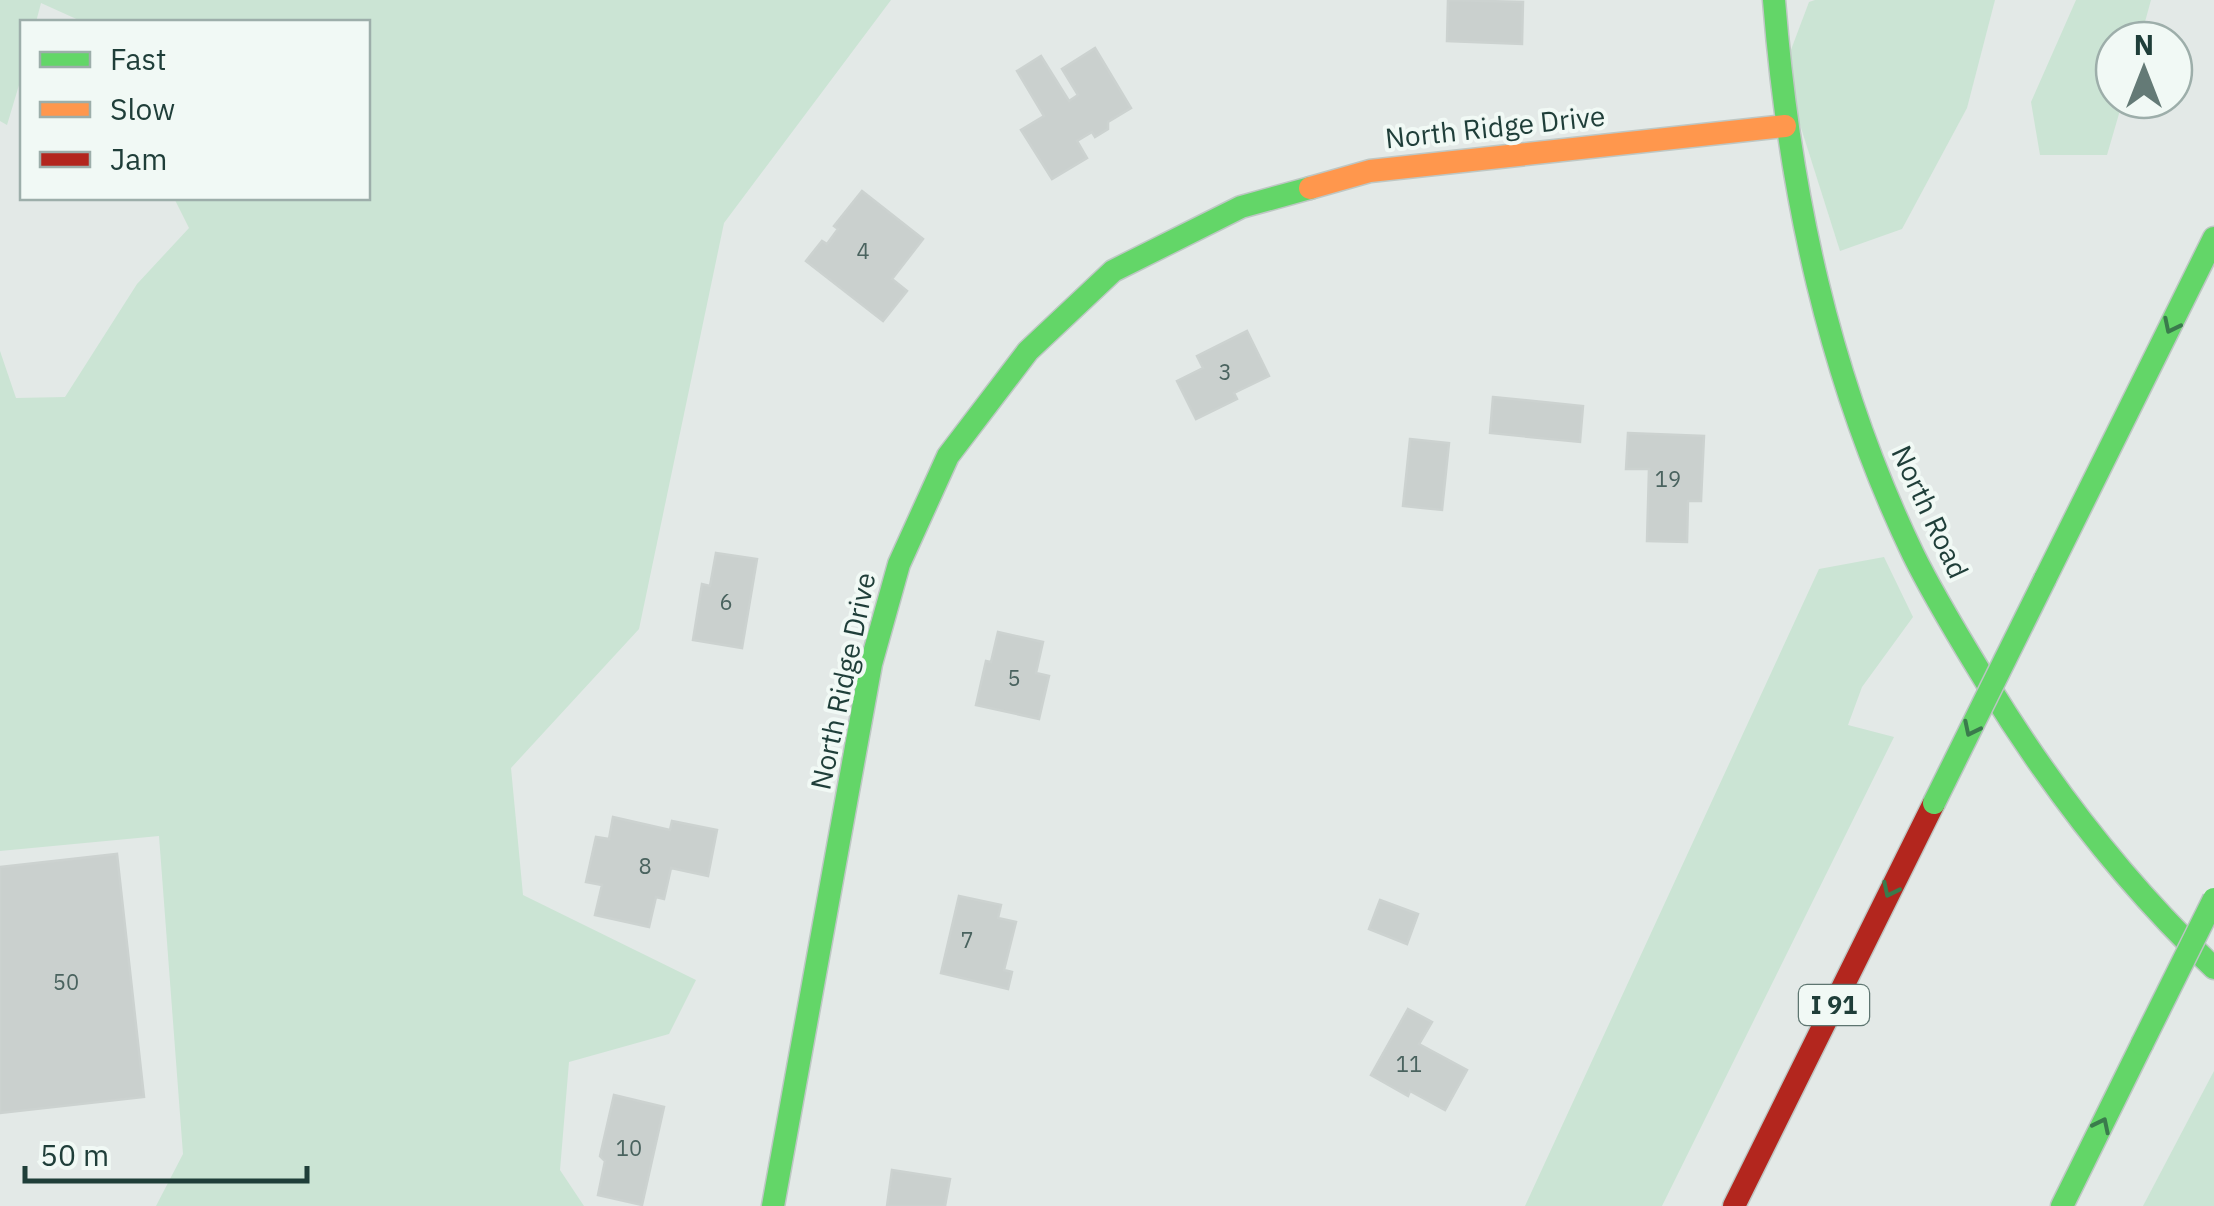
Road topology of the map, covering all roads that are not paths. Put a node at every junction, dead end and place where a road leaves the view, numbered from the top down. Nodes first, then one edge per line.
1 (1774, 0) edge
2 (1785, 126) junction
3 (2214, 238) edge
4 (2214, 899) edge
5 (2214, 968) edge
6 (774, 1206) edge
7 (1734, 1206) edge
8 (2062, 1206) edge

1 - 2 main road, North Road
2 - 5 main road, North Road
2 - 6 main road, North Ridge Drive
3 -> 7 main road, I 91, bridge
8 -> 4 main road, bridge

